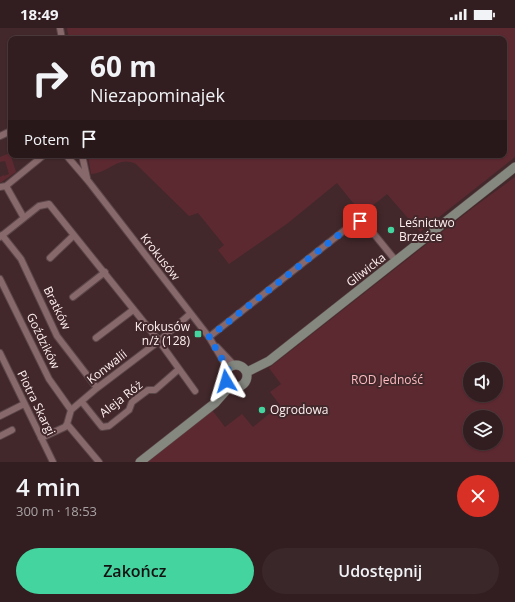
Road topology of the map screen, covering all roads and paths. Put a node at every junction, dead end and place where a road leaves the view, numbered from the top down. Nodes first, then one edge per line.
1 (40, 158) edge
2 (69, 158) edge
3 (83, 158) edge
4 (515, 167) edge
5 (89, 182) junction
6 (3, 186) edge
7 (24, 218) junction
8 (1, 236) edge
9 (73, 236) junction
10 (50, 258) dead end
11 (396, 261) junction
12 (105, 272) junction
13 (0, 279) edge
14 (73, 297) dead end
15 (134, 310) junction
16 (190, 314) junction
17 (209, 337) junction
18 (96, 338) dead end
19 (159, 341) junction
20 (0, 354) edge
21 (231, 367) junction
22 (179, 369) junction
23 (247, 372) junction
24 (230, 386) junction
25 (96, 388) junction
26 (195, 391) dead end
27 (82, 402) junction
28 (24, 404) junction
29 (71, 410) junction
30 (0, 416) edge
31 (67, 424) junction
32 (12, 430) dead end
33 (0, 436) edge
34 (41, 438) junction
35 (53, 462) edge
36 (98, 462) edge
37 (140, 462) edge

1 - 6 street
2 - 5 street, Krokusów
3 - 5 street
4 - 11 main road, Gliwicka
5 - 16 street, Krokusów
6 - 7 street
7 - 8 street
7 - 9 street
8 - 25 street, Bratków
9 - 10 street
9 - 12 street
11 - 17 street
11 - 23 main road, Gliwicka
12 - 14 street
12 - 15 street
13 - 29 street, Goździków
15 - 18 street
15 - 19 street
16 - 17 street, Krokusów
16 - 19 street, Konwalii
17 - 21 street, Krokusów
19 - 22 street
19 - 25 street, Konwalii
20 - 28 street, Piotra Skargi
21 - 23 main road
21 - 24 main road
22 - 26 street
22 - 27 street, Aleja Róż
23 - 24 main road
24 - 37 main road
25 - 27 street, Konwalii
27 - 29 street, Konwalii
28 - 30 street
28 - 34 street, Piotra Skargi
29 - 31 street
31 - 34 street
31 - 36 street
32 - 33 street
34 - 35 street, Piotra Skargi

